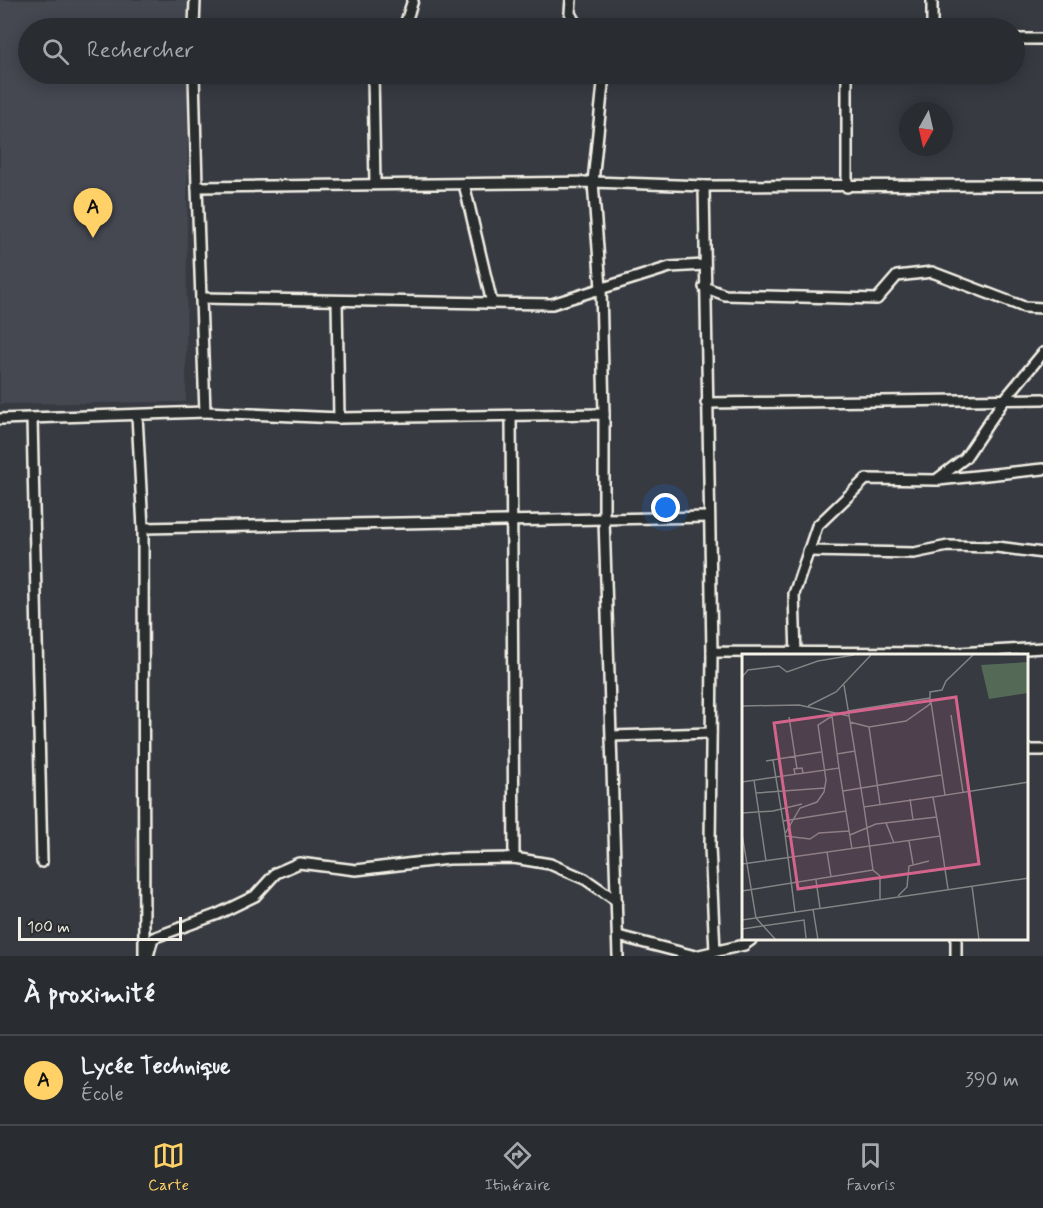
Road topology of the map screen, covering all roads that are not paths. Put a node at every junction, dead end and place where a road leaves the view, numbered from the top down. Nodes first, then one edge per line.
1 (195, 0) edge
2 (413, 0) edge
3 (571, 0) edge
4 (932, 0) edge
5 (194, 18) edge
6 (407, 18) edge
7 (573, 18) edge
8 (932, 18) edge
9 (1025, 39) edge
10 (1043, 39) edge
11 (194, 84) edge
12 (373, 84) edge
13 (603, 84) edge
14 (847, 84) edge
15 (593, 182) junction
16 (375, 184) junction
17 (464, 184) junction
18 (1043, 185) edge
19 (704, 186) junction
20 (847, 187) junction
21 (197, 188) junction
22 (704, 265) junction
23 (704, 287) junction
24 (601, 288) junction
25 (201, 298) junction
26 (337, 301) junction
27 (492, 303) junction
28 (1043, 308) edge
29 (1043, 353) edge
30 (1043, 399) edge
31 (1004, 400) junction
32 (706, 403) junction
33 (206, 412) junction
34 (604, 414) junction
35 (137, 415) junction
36 (511, 416) junction
37 (32, 418) junction
38 (339, 418) junction
39 (0, 419) edge
40 (1043, 469) edge
41 (936, 480) junction
42 (708, 517) junction
43 (604, 519) junction
44 (513, 521) junction
45 (143, 528) junction
46 (808, 551) junction
47 (1043, 554) edge
48 (1043, 648) edge
49 (712, 652) junction
50 (796, 653) edge
51 (921, 654) edge
52 (968, 654) edge
53 (711, 733) junction
54 (612, 736) junction
55 (514, 858) junction
56 (42, 862) dead end
57 (617, 901) junction
58 (618, 936) junction
59 (749, 941) edge
60 (715, 951) junction
61 (146, 956) edge
62 (618, 956) edge

1 - 5 street
2 - 6 street
3 - 7 street
4 - 8 street
9 - 10 street
11 - 21 street
12 - 16 street
13 - 15 street
14 - 20 street
15 - 17 street
15 - 19 street
15 - 24 street
16 - 17 street
16 - 21 street
17 - 27 street
18 - 20 street
19 - 20 street
19 - 22 street
21 - 25 street
22 - 23 street
22 - 24 street
23 - 28 street
23 - 32 street
24 - 27 street
24 - 34 street
25 - 26 street
25 - 33 street
26 - 27 street
26 - 38 street
29 - 31 street
30 - 31 street
31 - 32 street
31 - 41 street
32 - 42 street
33 - 35 street
33 - 38 street
34 - 36 street
34 - 43 street
35 - 37 street
35 - 45 street
36 - 38 street
36 - 44 street
37 - 39 street
37 - 56 street
40 - 41 street
41 - 46 street
42 - 43 street
42 - 49 street
43 - 44 street
43 - 54 street
44 - 45 street
44 - 55 street
45 - 61 street
46 - 47 street
46 - 50 street
48 - 52 street
49 - 50 street
49 - 53 street
50 - 51 street
51 - 52 street
53 - 54 street
53 - 60 street
54 - 57 street
55 - 57 street
55 - 61 street
57 - 58 street
58 - 60 street
58 - 62 street
59 - 60 street

